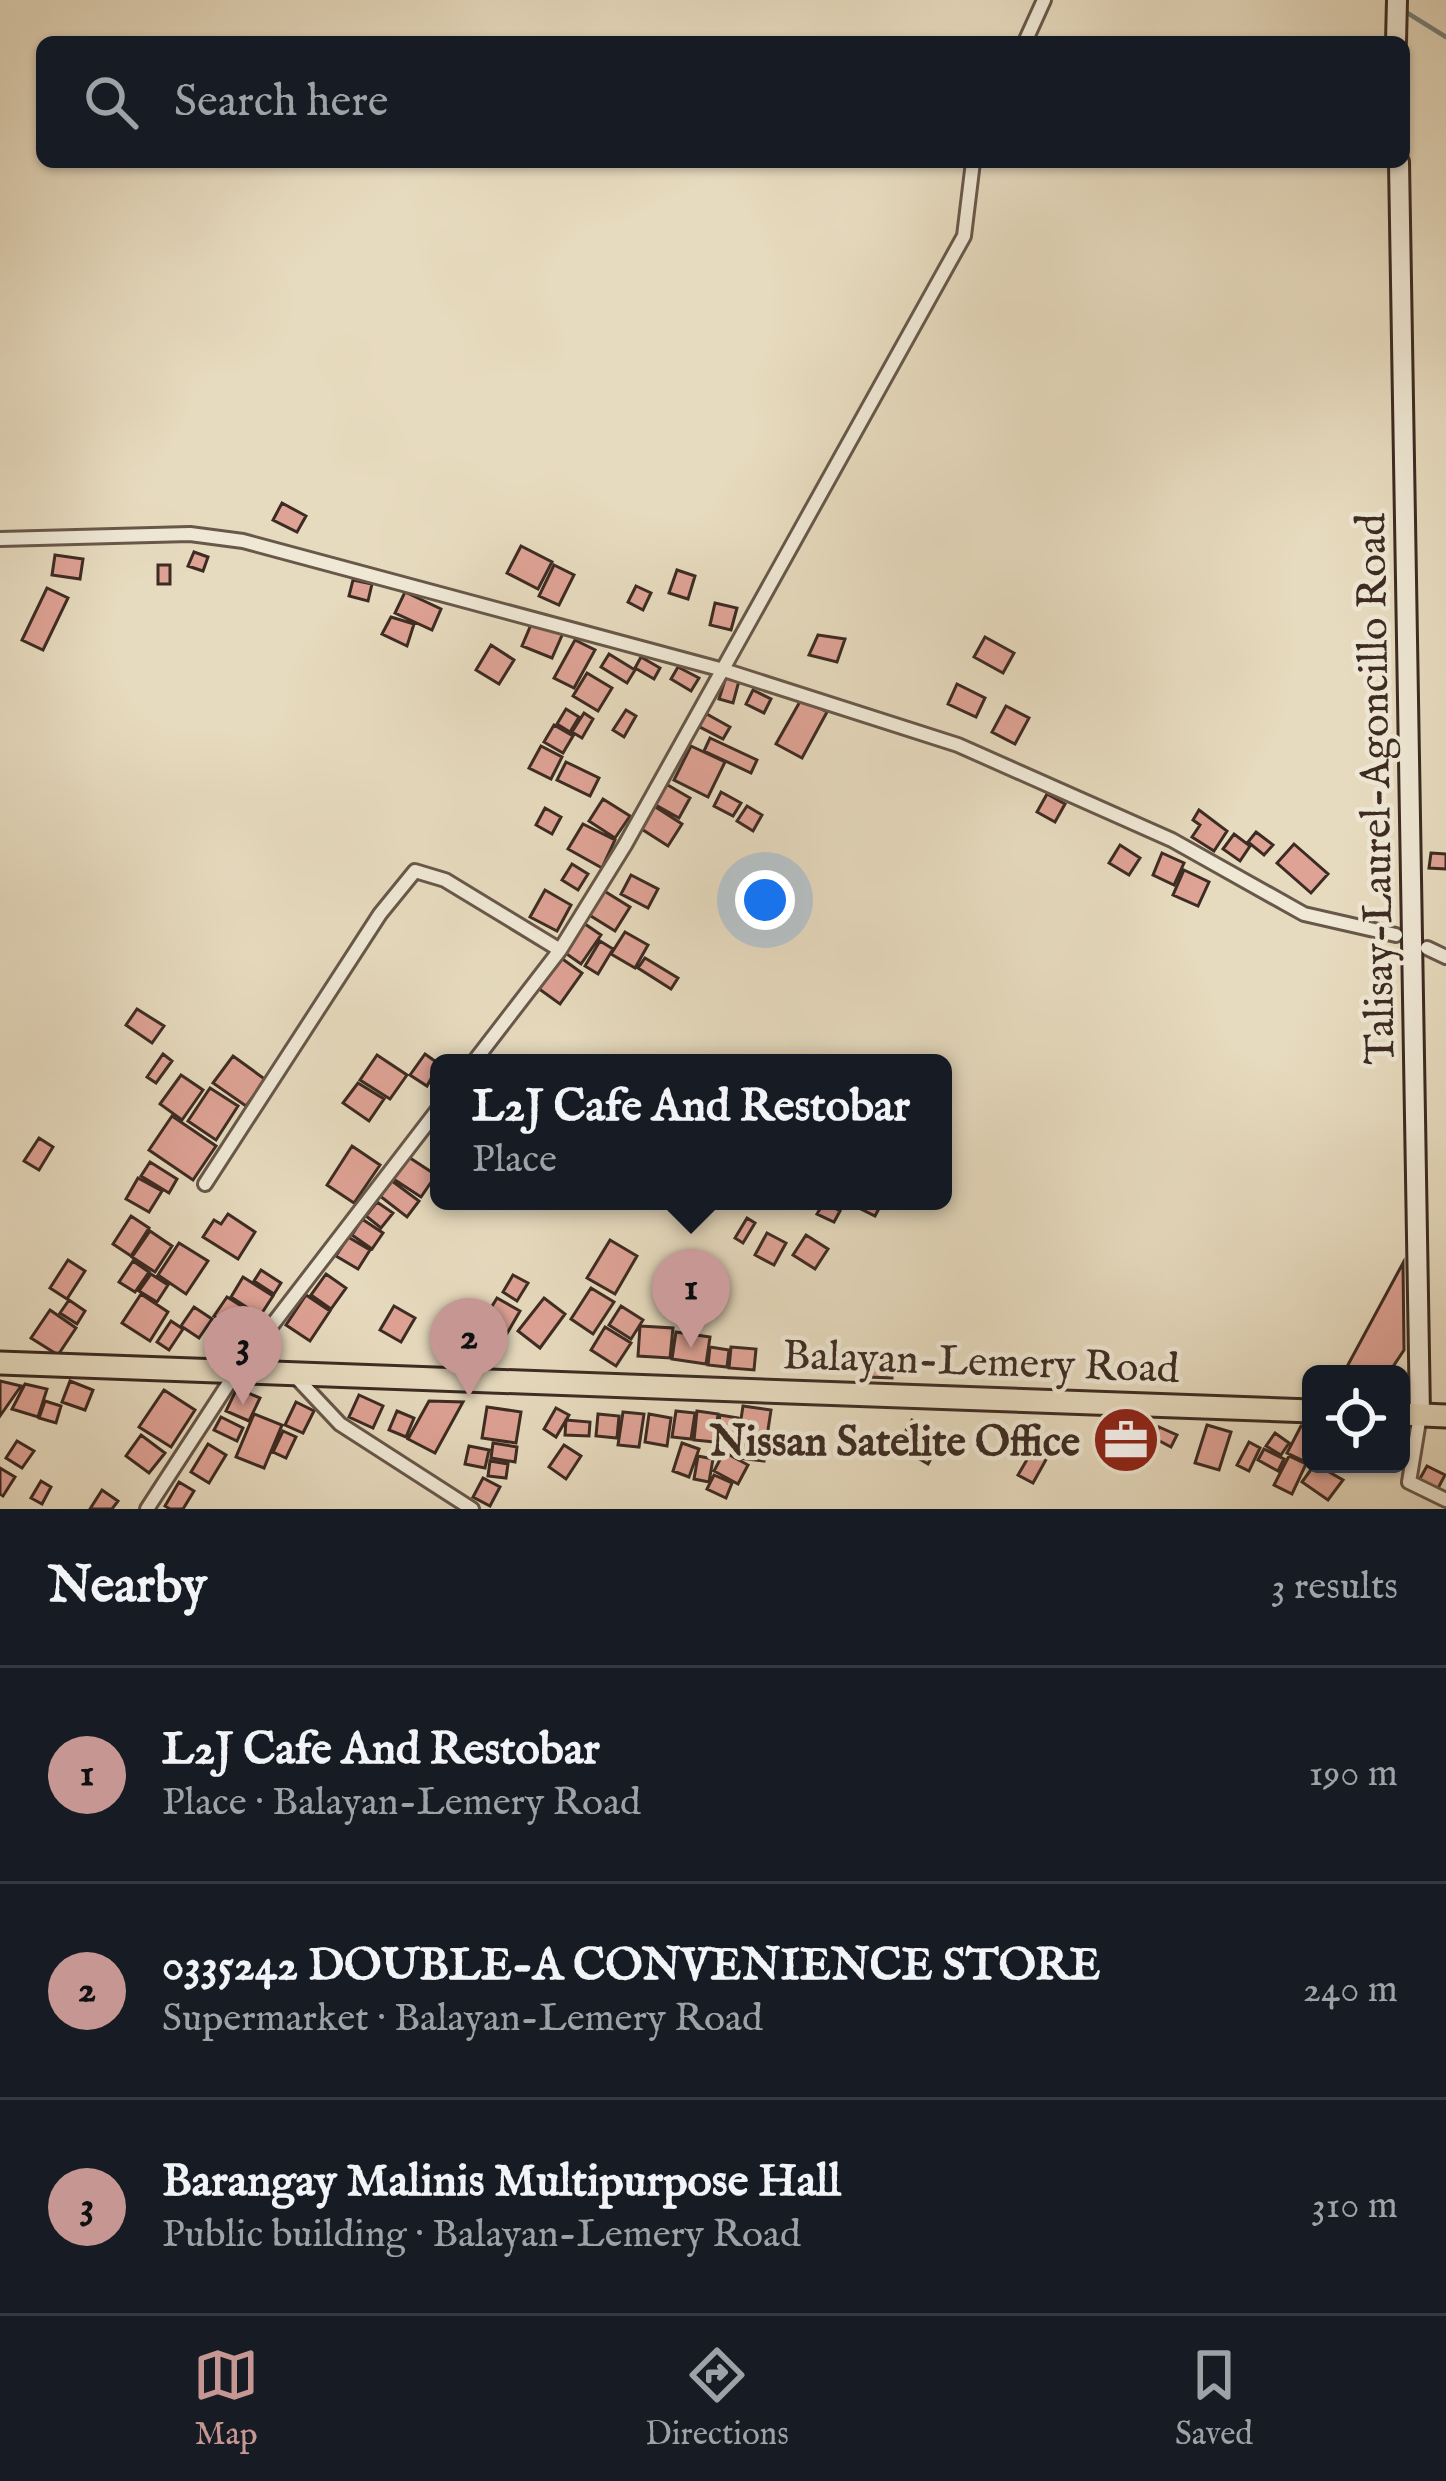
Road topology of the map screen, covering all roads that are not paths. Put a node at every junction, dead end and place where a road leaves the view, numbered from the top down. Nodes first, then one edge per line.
1 (1044, 0) edge
2 (1397, 0) edge
3 (1396, 32) edge
4 (1028, 36) edge
5 (972, 168) edge
6 (1399, 168) edge
7 (0, 539) edge
8 (727, 671) junction
9 (1396, 935) dead end
10 (1426, 948) dead end
11 (560, 950) junction
12 (1446, 957) edge
13 (480, 1054) edge
14 (430, 1120) edge
15 (206, 1184) dead end
16 (0, 1363) edge
17 (1410, 1365) edge
18 (236, 1372) junction
19 (293, 1374) junction
20 (1302, 1412) edge
21 (1410, 1415) edge
22 (1446, 1416) edge
23 (1409, 1473) edge
24 (1446, 1500) edge
25 (147, 1509) edge
26 (472, 1509) edge

1 - 4 street
2 - 3 main road
5 - 8 street
6 - 17 main road, Talisay-Laurel-Agoncillo Road
7 - 8 street
8 - 9 street
8 - 11 street
10 - 12 street
11 - 13 street
11 - 15 street
14 - 18 street
16 - 18 main road, Balayan-Lemery Road
18 - 19 main road, Balayan-Lemery Road
18 - 25 street
19 - 20 main road, Balayan-Lemery Road
19 - 26 street
21 - 22 main road
23 - 24 street

